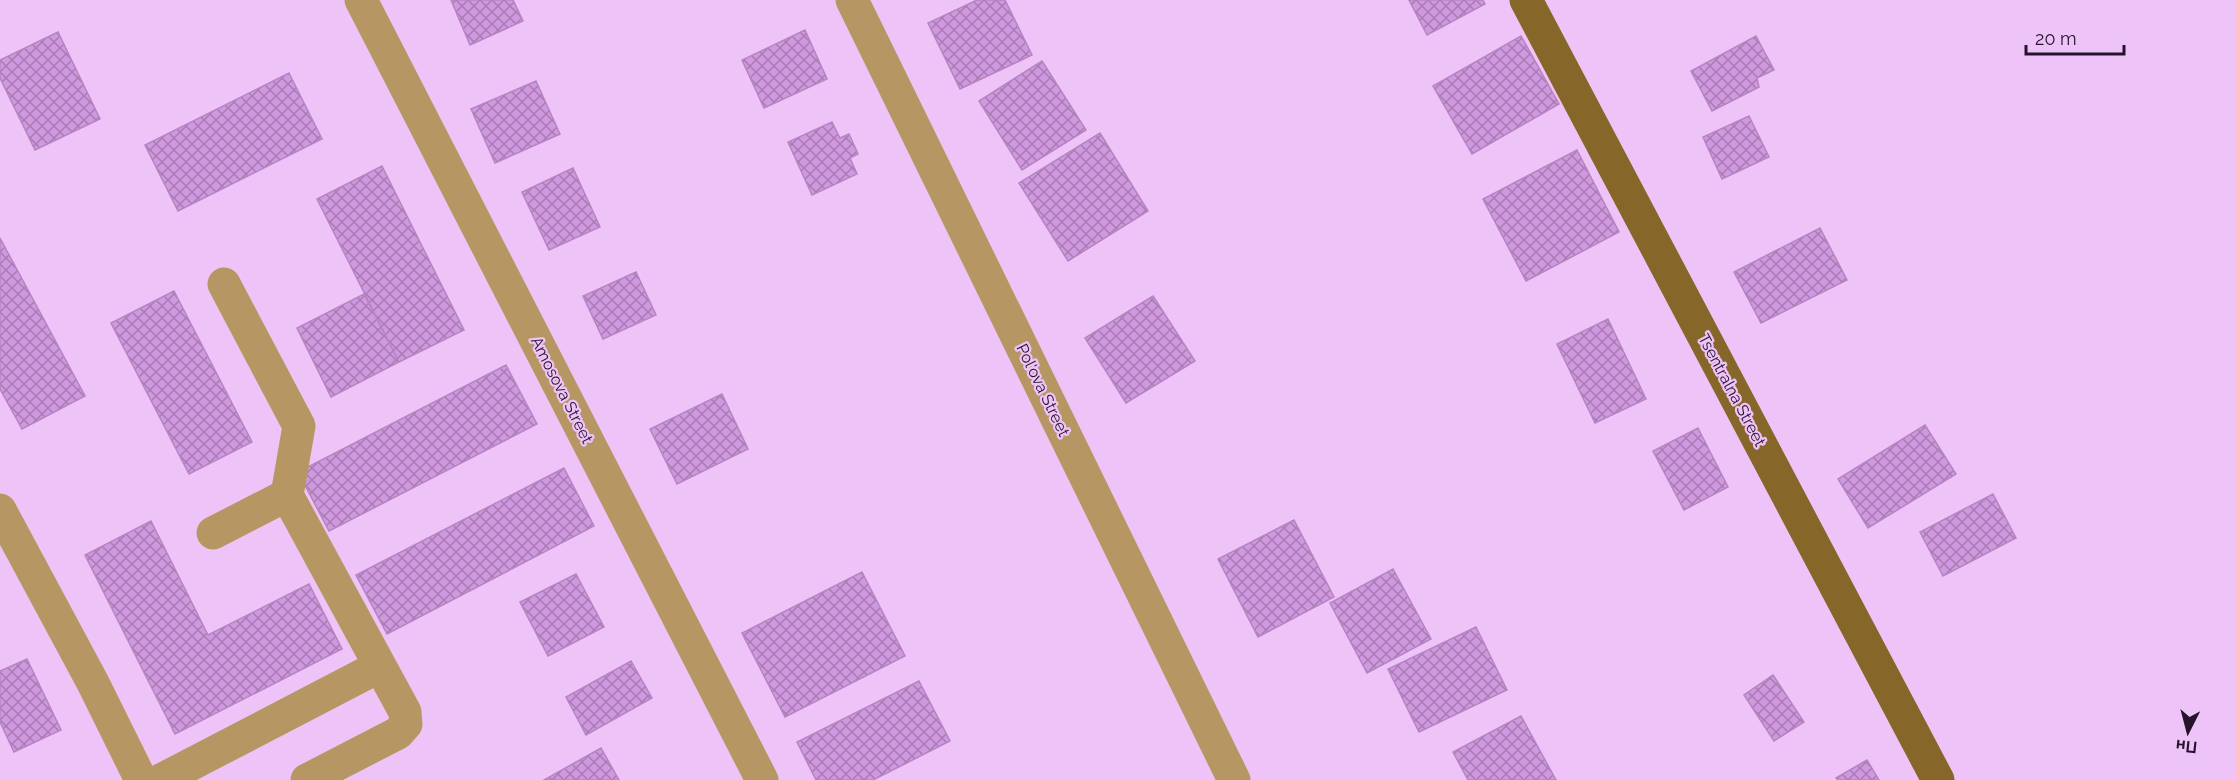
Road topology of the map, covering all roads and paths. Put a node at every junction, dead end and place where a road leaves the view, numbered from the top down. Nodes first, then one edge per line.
1 (361, 0) edge
2 (852, 0) edge
3 (1526, 0) edge
4 (224, 284) dead end
5 (287, 495) junction
6 (0, 510) edge
7 (213, 533) dead end
8 (380, 666) junction
9 (141, 780) edge
10 (161, 780) edge
11 (307, 780) edge
12 (762, 780) edge
13 (1233, 780) edge
14 (1938, 780) edge

1 - 12 street, Amosova Street
2 - 13 street, Pol'ova Street
3 - 14 main road, Tsentralna Street
4 - 5 street
5 - 7 street
5 - 8 street
6 - 9 street
8 - 10 street
8 - 11 street

